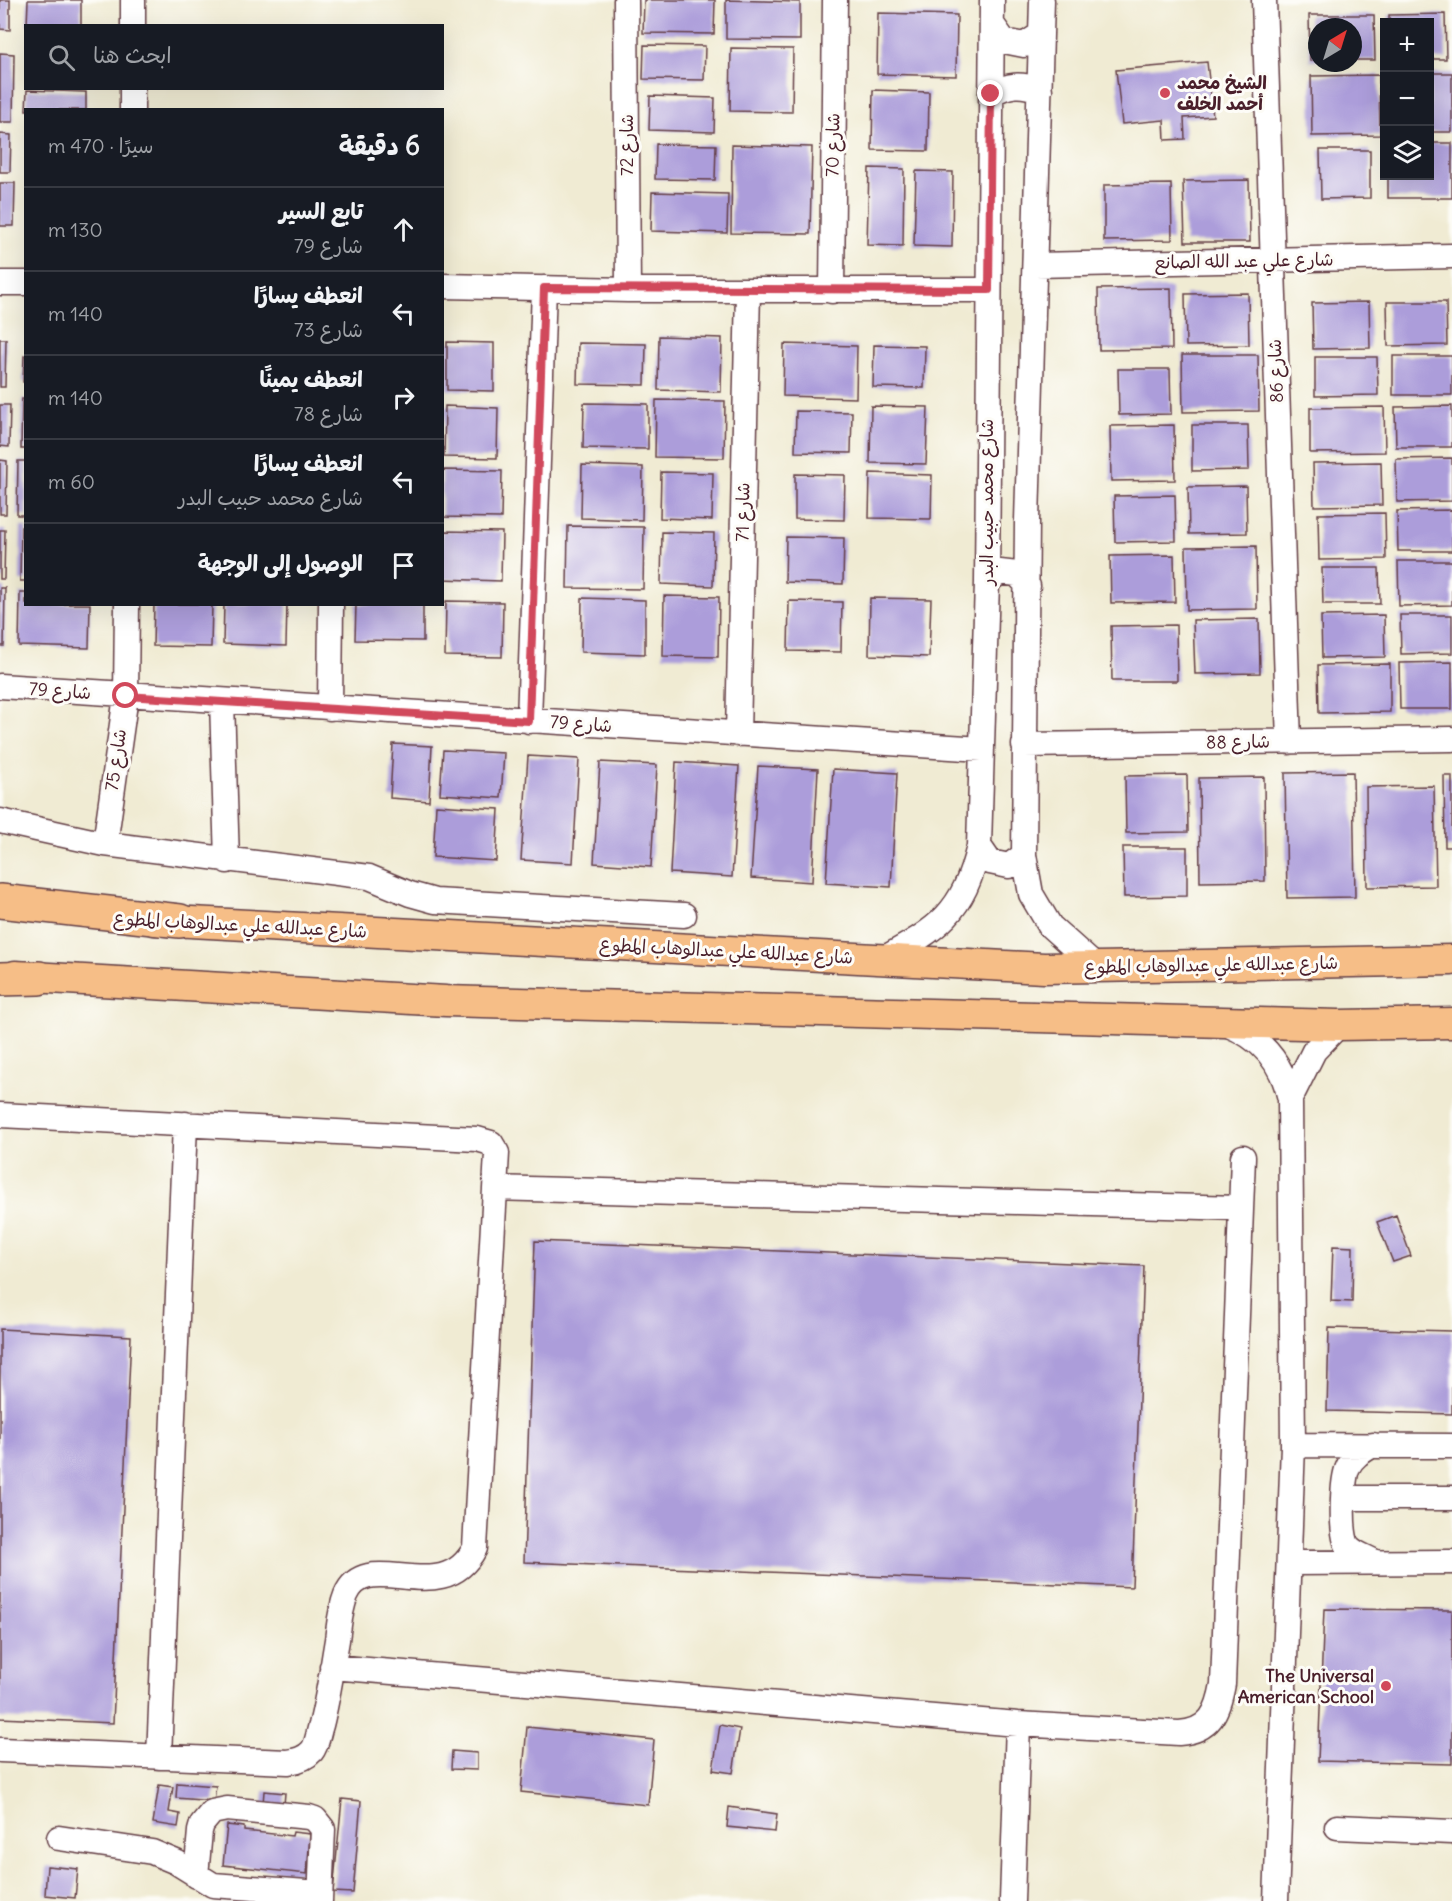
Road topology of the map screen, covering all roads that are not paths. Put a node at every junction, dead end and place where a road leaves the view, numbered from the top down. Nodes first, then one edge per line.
1 (133, 0) edge
2 (626, 0) edge
3 (835, 0) edge
4 (992, 0) edge
5 (1042, 0) edge
6 (1264, 0) edge
7 (133, 24) edge
8 (992, 24) junction
9 (1041, 34) junction
10 (132, 90) edge
11 (1040, 90) junction
12 (991, 94) junction
13 (132, 108) edge
14 (1452, 256) edge
15 (1272, 261) junction
16 (1035, 265) junction
17 (0, 283) edge
18 (24, 283) edge
19 (444, 286) edge
20 (544, 288) junction
21 (628, 290) junction
22 (989, 290) junction
23 (748, 291) junction
24 (832, 291) junction
25 (986, 516) junction
26 (1027, 520) junction
27 (987, 582) junction
28 (1028, 586) junction
29 (127, 606) edge
30 (331, 606) edge
31 (0, 686) edge
32 (126, 696) junction
33 (222, 701) junction
34 (330, 708) junction
35 (529, 721) junction
36 (738, 734) junction
37 (1452, 740) edge
38 (1289, 742) junction
39 (1024, 745) junction
40 (982, 749) junction
41 (0, 821) edge
42 (105, 844) junction
43 (979, 846) junction
44 (1024, 855) junction
45 (227, 861) junction
46 (0, 901) edge
47 (0, 912) edge
48 (684, 915) dead end
49 (180, 921) junction
50 (881, 960) junction
51 (1452, 960) edge
52 (1096, 968) junction
53 (0, 974) edge
54 (39, 978) junction
55 (0, 980) edge
56 (1210, 1021) junction
57 (1452, 1023) edge
58 (1339, 1025) junction
59 (1290, 1100) junction
60 (0, 1115) edge
61 (185, 1124) junction
62 (1243, 1157) dead end
63 (496, 1188) junction
64 (1239, 1208) junction
65 (1293, 1445) junction
66 (1372, 1445) junction
67 (1452, 1446) edge
68 (1344, 1498) junction
69 (1452, 1498) edge
70 (1373, 1561) junction
71 (1452, 1562) edge
72 (1290, 1563) junction
73 (332, 1667) junction
74 (1018, 1724) junction
75 (0, 1750) edge
76 (159, 1757) junction
77 (1337, 1827) dead end
78 (1452, 1832) edge
79 (59, 1838) dead end
80 (196, 1876) junction
81 (320, 1897) edge
82 (1012, 1901) edge
83 (1276, 1901) edge

1 - 7 street
2 - 21 street, شارع 72
3 - 24 street, شارع 70
4 - 8 street, شارع محمد حبيب البدر
5 - 9 street
6 - 15 street, شارع 86
8 - 9 street
8 - 12 street, شارع محمد حبيب البدر
9 - 11 street
10 - 13 street
11 - 12 street
11 - 16 street
12 - 22 street, شارع محمد حبيب البدر
14 - 15 street, شارع علي عبد الله الصانع
15 - 16 street, شارع علي عبد الله الصانع
15 - 38 street, شارع 86
16 - 26 street
17 - 18 street
19 - 20 street
20 - 21 street
20 - 35 street
21 - 23 street
22 - 24 street
22 - 25 street, شارع محمد حبيب البدر
23 - 24 street
23 - 36 street, شارع 71
25 - 26 street
25 - 27 street, شارع محمد حبيب البدر
26 - 28 street
27 - 28 street
27 - 40 street, شارع محمد حبيب البدر
28 - 39 street
29 - 32 street, شارع 75
30 - 34 street
31 - 32 street, شارع 79
32 - 33 street, شارع 79
32 - 42 street, شارع 75
33 - 34 street, شارع 79
33 - 45 street
34 - 35 street, شارع 79
35 - 36 street, شارع 79
36 - 40 street, شارع 79
37 - 38 street, شارع 88
38 - 39 street, شارع 88
39 - 44 street
40 - 43 street, شارع محمد حبيب البدر
41 - 42 street
42 - 45 street
43 - 44 street
43 - 50 street, شارع محمد حبيب البدر
44 - 52 street
45 - 48 street
46 - 49 highway
47 - 49 main road, شارع عبدالله علي عبدالوهاب المطوع
49 - 50 main road, شارع عبدالله علي عبدالوهاب المطوع
50 - 52 main road, شارع عبدالله علي عبدالوهاب المطوع
51 - 52 main road, شارع عبدالله علي عبدالوهاب المطوع
53 - 54 main road
54 - 55 highway
54 - 56 main road
56 - 58 main road
56 - 59 street
57 - 58 main road
58 - 59 street
59 - 65 street
60 - 61 street
61 - 63 street
61 - 76 street
62 - 64 street
63 - 64 street
63 - 73 street
64 - 74 street
65 - 66 street
65 - 72 street
66 - 67 street
66 - 68 street
68 - 69 street
68 - 70 street
70 - 71 street
70 - 72 street
72 - 83 street
73 - 74 street
73 - 76 street
74 - 82 street
75 - 76 street
77 - 78 street
79 - 80 street
80 - 81 street
80 - 81 street

